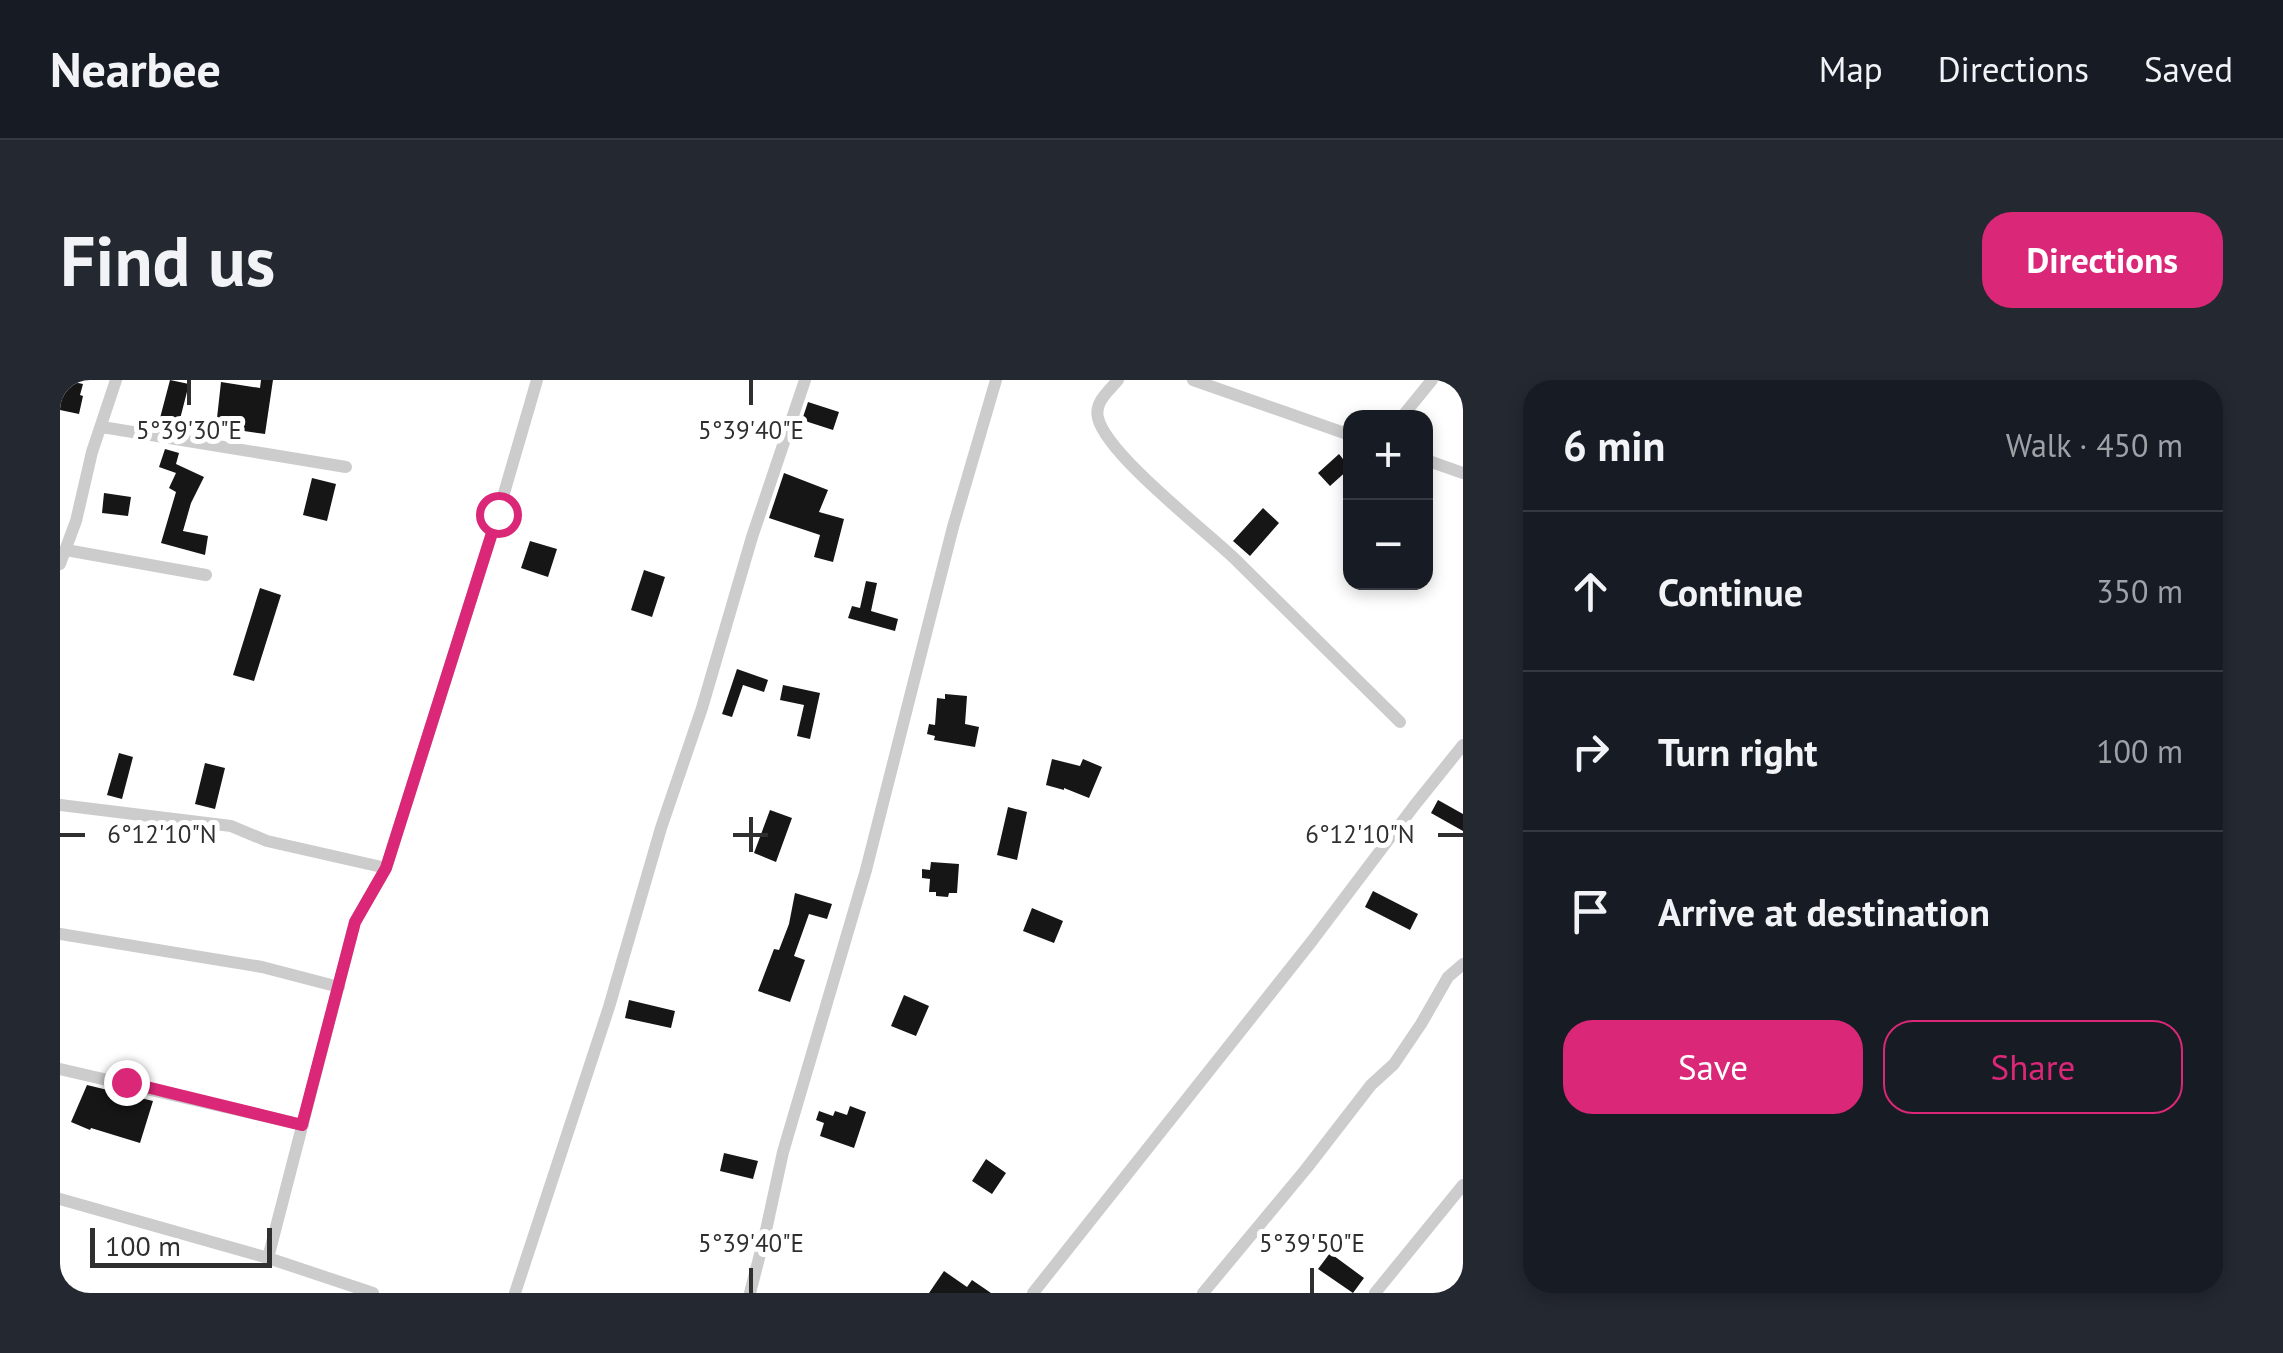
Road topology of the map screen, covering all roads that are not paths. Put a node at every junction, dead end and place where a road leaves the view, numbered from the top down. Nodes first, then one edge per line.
1 (116, 380) edge
2 (537, 380) edge
3 (806, 380) edge
4 (996, 380) edge
5 (1118, 380) edge
6 (1193, 380) edge
7 (1432, 380) edge
8 (1408, 410) edge
9 (102, 426) junction
10 (1343, 433) edge
11 (1433, 462) edge
12 (346, 468) dead end
13 (1463, 473) edge
14 (63, 557) edge
15 (206, 575) dead end
16 (1400, 722) dead end
17 (1463, 745) edge
18 (60, 805) edge
19 (386, 868) junction
20 (60, 934) edge
21 (1463, 964) edge
22 (339, 987) junction
23 (60, 1069) edge
24 (302, 1125) junction
25 (1463, 1185) edge
26 (60, 1199) edge
27 (268, 1258) junction
28 (373, 1293) edge
29 (515, 1293) edge
30 (750, 1293) edge
31 (1034, 1293) edge
32 (1203, 1293) edge
33 (1375, 1293) edge

1 - 9 street
2 - 19 street
3 - 29 street
4 - 30 street
5 - 16 street
6 - 10 street
7 - 8 street
9 - 12 street
9 - 14 street
11 - 13 street
14 - 15 street
17 - 31 street
18 - 19 street
19 - 22 street
20 - 22 street
21 - 32 street
22 - 24 street
23 - 24 street
24 - 27 street
25 - 33 street
26 - 27 street
27 - 28 street

